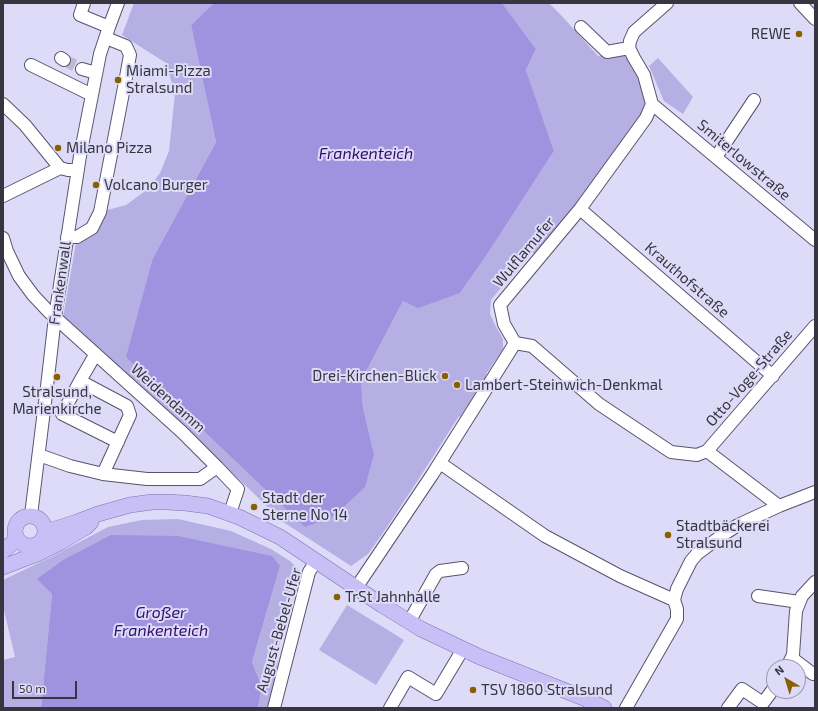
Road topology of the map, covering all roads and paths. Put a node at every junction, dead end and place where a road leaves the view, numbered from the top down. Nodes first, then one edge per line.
1 (84, 3) edge
2 (118, 3) edge
3 (667, 3) edge
4 (800, 3) edge
5 (815, 19) edge
6 (581, 27) dead end
7 (107, 33) junction
8 (629, 48) junction
9 (31, 65) dead end
10 (82, 69) tunnel mouth
11 (96, 73) junction
12 (92, 95) junction
13 (754, 100) dead end
14 (3, 104) edge
15 (652, 104) junction
16 (716, 157) junction
17 (60, 168) junction
18 (78, 170) junction
19 (3, 196) edge
20 (580, 209) junction
21 (67, 237) junction
22 (3, 238) edge
23 (815, 240) edge
24 (5, 253) edge
25 (54, 318) junction
26 (815, 326) edge
27 (515, 343) junction
28 (95, 355) junction
29 (773, 376) junction
30 (80, 381) junction
31 (118, 442) junction
32 (707, 451) junction
33 (39, 455) junction
34 (440, 463) junction
35 (217, 467) junction
36 (103, 474) junction
37 (815, 493) edge
38 (779, 506) junction
39 (230, 513) junction
40 (98, 514) junction
41 (31, 515) junction
42 (46, 532) junction
43 (18, 539) junction
44 (3, 551) edge
45 (316, 561) junction
46 (3, 567) edge
47 (462, 568) dead end
48 (815, 582) edge
49 (356, 588) junction
50 (758, 596) dead end
51 (674, 600) junction
52 (799, 602) junction
53 (410, 622) junction
54 (463, 649) junction
55 (791, 659) edge
56 (806, 670) edge
57 (813, 674) dead end
58 (766, 699) edge
59 (274, 708) edge
60 (390, 708) edge
61 (604, 708) edge
62 (626, 708) edge
63 (728, 708) edge

1 - 7 street
2 - 7 street, Frankenwall
3 - 8 street
4 - 5 street
6 - 8 street
7 - 11 street, Frankenwall
7 - 21 street
8 - 15 street
9 - 12 street
10 - 11 street
11 - 12 street, Frankenwall
12 - 18 street, Frankenwall
13 - 16 street
14 - 17 street
15 - 16 street, Smiterlowstraße
15 - 20 street, Wulflamufer
16 - 23 street, Smiterlowstraße
17 - 18 street
17 - 19 street
18 - 21 street, Frankenwall
20 - 27 street, Wulflamufer
20 - 29 street, Krauthofstraße
21 - 25 street, Frankenwall
22 - 24 street, Weidendamm
24 - 25 street, Weidendamm
25 - 28 street, Weidendamm
25 - 33 street, Frankenwall
26 - 29 street, Otto-Voge-Straße
27 - 32 street
27 - 34 street
28 - 30 street
28 - 35 street, Weidendamm
29 - 32 street, Otto-Voge-Straße
30 - 31 street
30 - 31 street
31 - 36 street
32 - 38 street
33 - 36 street
33 - 41 street, Frankenwall
34 - 49 street
34 - 51 street
35 - 36 street
35 - 39 street, Weidendamm
37 - 38 street
38 - 51 street
39 - 40 main road
39 - 45 main road
40 - 42 main road
40 - 46 main road
41 - 42 main road
41 - 43 main road
42 - 43 main road
43 - 44 main road
45 - 49 main road
45 - 59 street, August-Bebel-Ufer
47 - 53 street
48 - 52 street
49 - 53 main road
50 - 52 street
51 - 62 street
52 - 55 street
53 - 54 main road
54 - 60 street
54 - 61 main road
56 - 57 street
58 - 63 street

